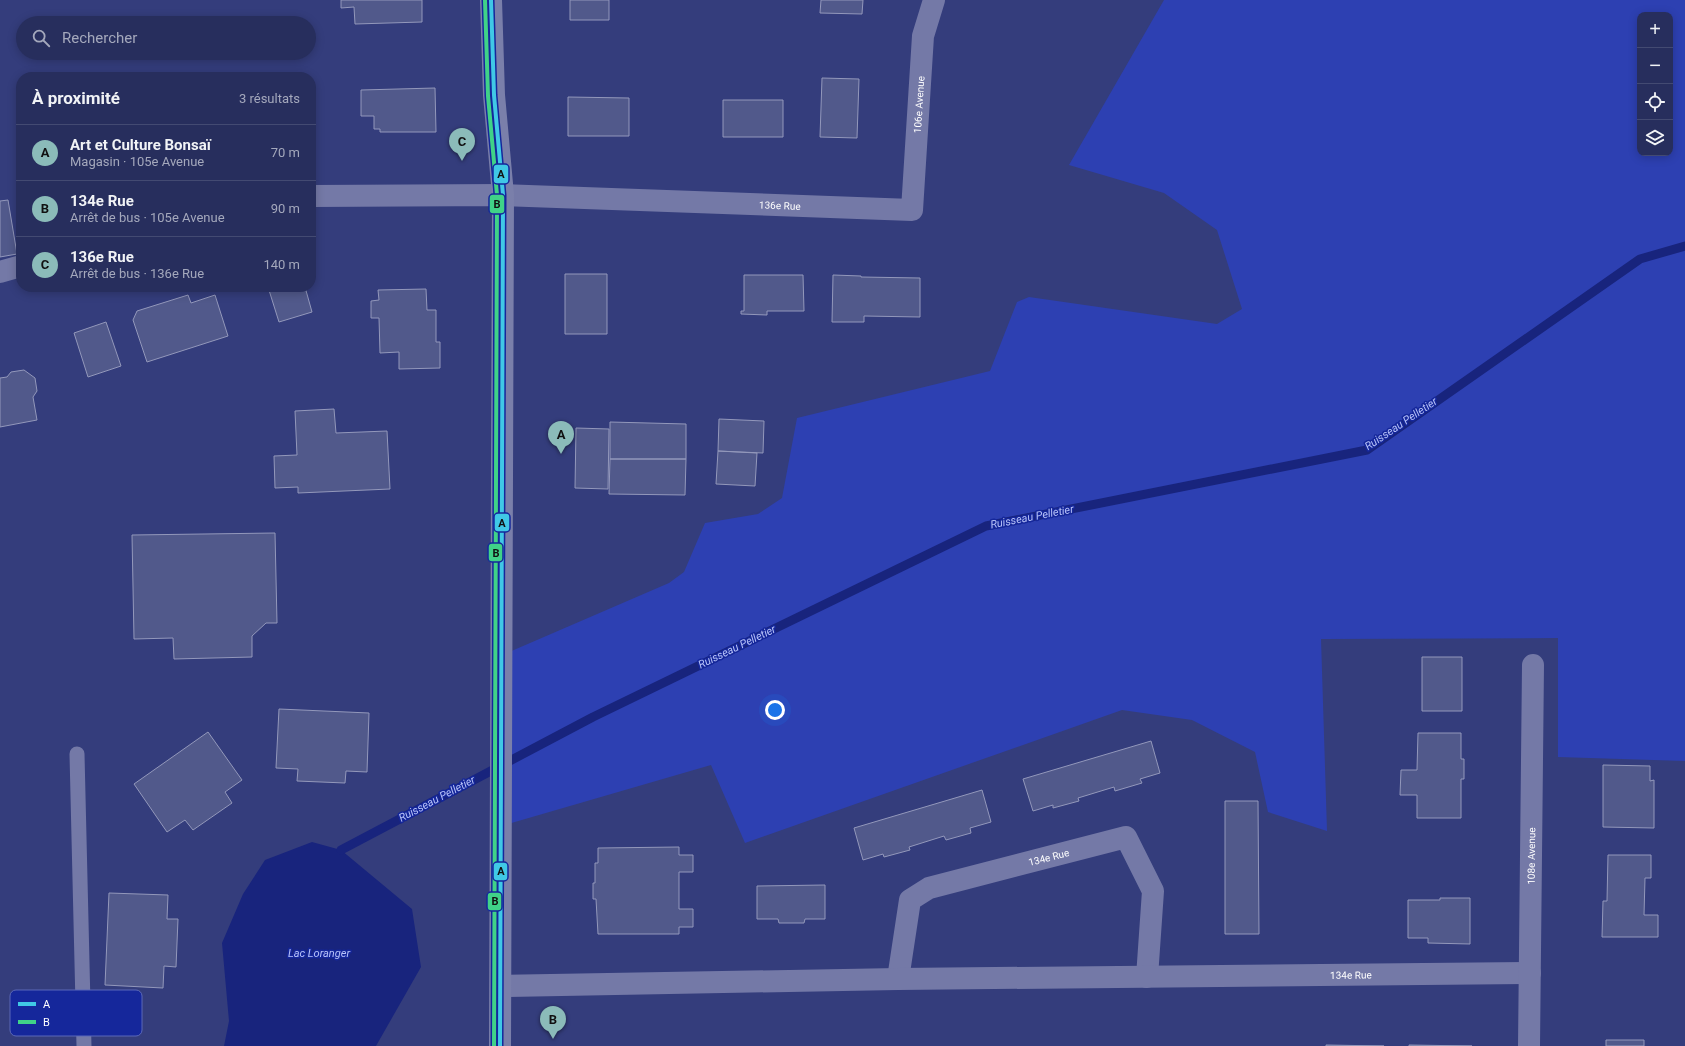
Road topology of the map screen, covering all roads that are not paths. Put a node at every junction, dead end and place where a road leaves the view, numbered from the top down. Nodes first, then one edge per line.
1 (491, 0) edge
2 (934, 0) edge
3 (503, 195) junction
4 (316, 196) edge
5 (912, 210) joint
6 (16, 267) edge
7 (0, 272) edge
8 (1534, 665) dead end
9 (77, 754) dead end
10 (1530, 973) junction
11 (1147, 976) junction
12 (898, 979) junction
13 (501, 986) junction
14 (83, 990) edge
15 (84, 1036) edge
16 (84, 1046) edge
17 (500, 1046) edge
18 (1529, 1046) edge

1 - 3 street
2 - 5 street, 106e Avenue
3 - 4 street, 136e Rue
3 - 5 street, 136e Rue
3 - 13 street
6 - 7 street
8 - 10 street, 108e Avenue
9 - 14 lane
10 - 11 street, 134e Rue
10 - 18 street, 108e Avenue
11 - 12 street, 134e Rue
11 - 12 street, 134e Rue
12 - 13 street, 134e Rue
13 - 17 street
15 - 16 lane

